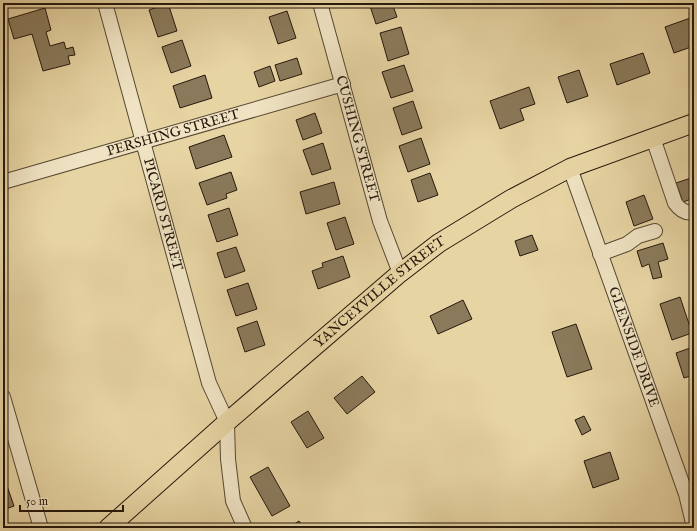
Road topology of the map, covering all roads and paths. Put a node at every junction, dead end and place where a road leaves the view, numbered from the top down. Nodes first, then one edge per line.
1 (105, 3) edge
2 (320, 3) edge
3 (343, 84) junction
4 (694, 123) edge
5 (653, 138) junction
6 (142, 141) junction
7 (570, 168) junction
8 (3, 182) edge
9 (694, 212) edge
10 (655, 231) dead end
11 (600, 254) junction
12 (400, 273) junction
13 (3, 397) edge
14 (227, 422) junction
15 (690, 492) edge
16 (694, 527) edge
17 (41, 528) edge
18 (108, 528) edge
19 (245, 528) edge

1 - 6 street, PICARD STREET
2 - 3 street, CUSHING STREET
3 - 6 street, PERSHING STREET
3 - 12 street, CUSHING STREET
4 - 5 main road, YANCEYVILLE STREET
5 - 7 main road, YANCEYVILLE STREET
5 - 9 street
6 - 8 street, PERSHING STREET
6 - 14 street, PICARD STREET
7 - 11 street, GLENSIDE DRIVE
7 - 12 main road, YANCEYVILLE STREET
10 - 11 street
11 - 15 street, GLENSIDE DRIVE
12 - 14 main road, YANCEYVILLE STREET
13 - 17 street
14 - 18 main road, YANCEYVILLE STREET
14 - 19 street
15 - 16 street, GLENSIDE DRIVE

